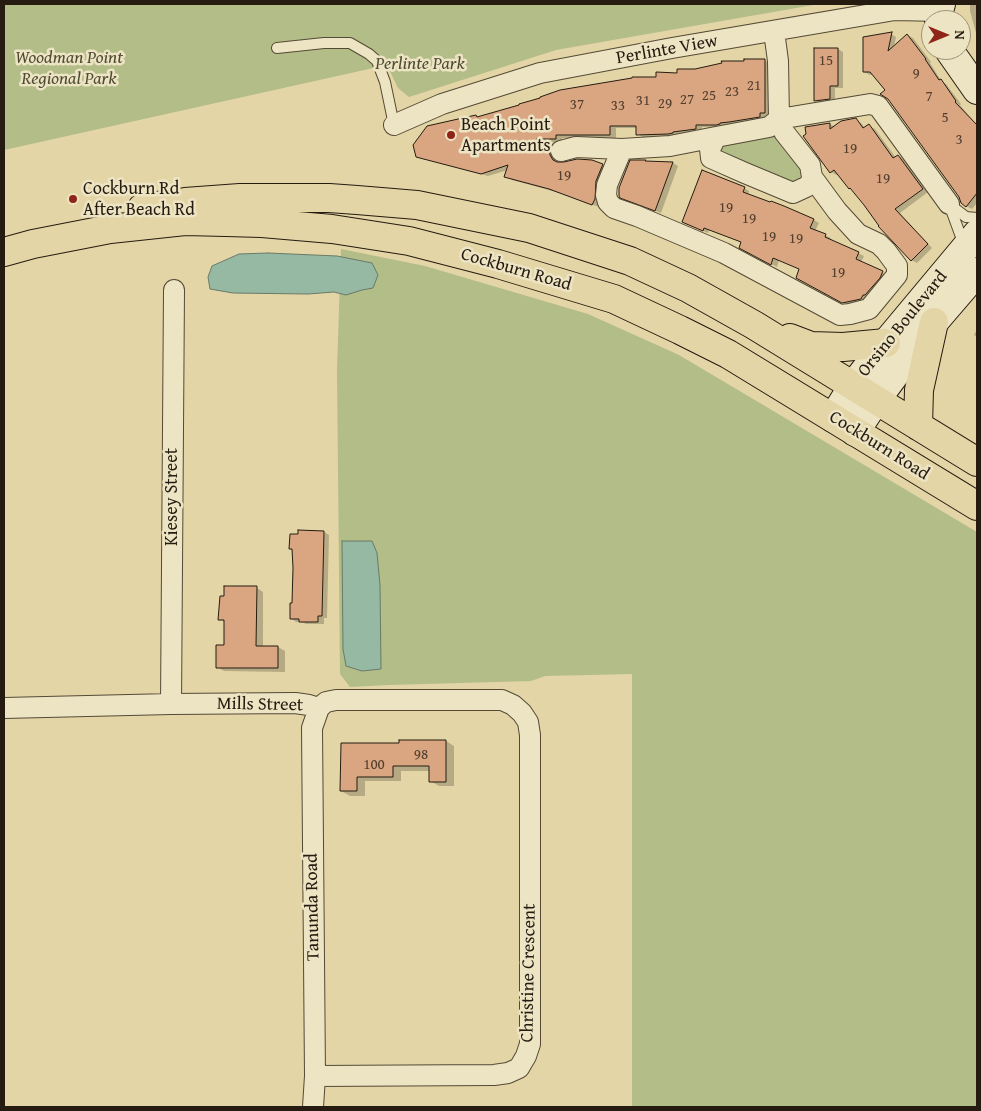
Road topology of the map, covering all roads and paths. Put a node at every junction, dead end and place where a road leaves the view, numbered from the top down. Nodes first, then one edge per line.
1 (921, 11) edge
2 (774, 31) junction
3 (277, 48) dead end
4 (956, 60) edge
5 (977, 90) edge
6 (779, 119) junction
7 (394, 124) joint
8 (716, 136) junction
9 (670, 146) junction
10 (622, 149) junction
11 (562, 151) dead end
12 (711, 158) junction
13 (812, 177) junction
14 (793, 193) junction
15 (948, 204) junction
16 (838, 211) junction
17 (977, 218) edge
18 (4, 235) edge
19 (973, 251) edge
20 (4, 252) edge
21 (174, 290) dead end
22 (934, 322) junction
23 (754, 325) junction
24 (886, 343) junction
25 (864, 393) junction
26 (844, 425) junction
27 (918, 426) junction
28 (977, 462) edge
29 (977, 506) edge
30 (171, 704) junction
31 (513, 705) joint
32 (4, 708) edge
33 (319, 708) junction
34 (315, 1076) junction
35 (312, 1107) edge

1 - 2 street, Perlinte View
2 - 6 street
2 - 7 street, Perlinte View
3 - 7 lane
4 - 5 main road
6 - 8 street
6 - 13 street
6 - 15 street
8 - 9 street
8 - 12 street
9 - 10 street
9 - 12 street
10 - 11 street
10 - 16 street
12 - 14 street
13 - 14 street
13 - 16 street
14 - 16 street
15 - 17 lane
15 - 19 lane
18 - 23 main road
19 - 22 main road, Orsino Boulevard
19 - 24 main road, Orsino Boulevard
20 - 26 main road, Cockburn Road
21 - 30 street, Kiesey Street
22 - 25 main road, Orsino Boulevard
22 - 27 main road
23 - 24 main road
23 - 25 main road
24 - 25 main road, Orsino Boulevard
25 - 26 main road, Orsino Boulevard
25 - 27 main road
26 - 29 main road, Cockburn Road
27 - 28 main road
30 - 32 street, Mills Street
30 - 33 street, Mills Street
31 - 33 street, Mills Street
31 - 34 street, Christine Crescent
33 - 34 street, Tanunda Road
34 - 35 street, Tanunda Road

